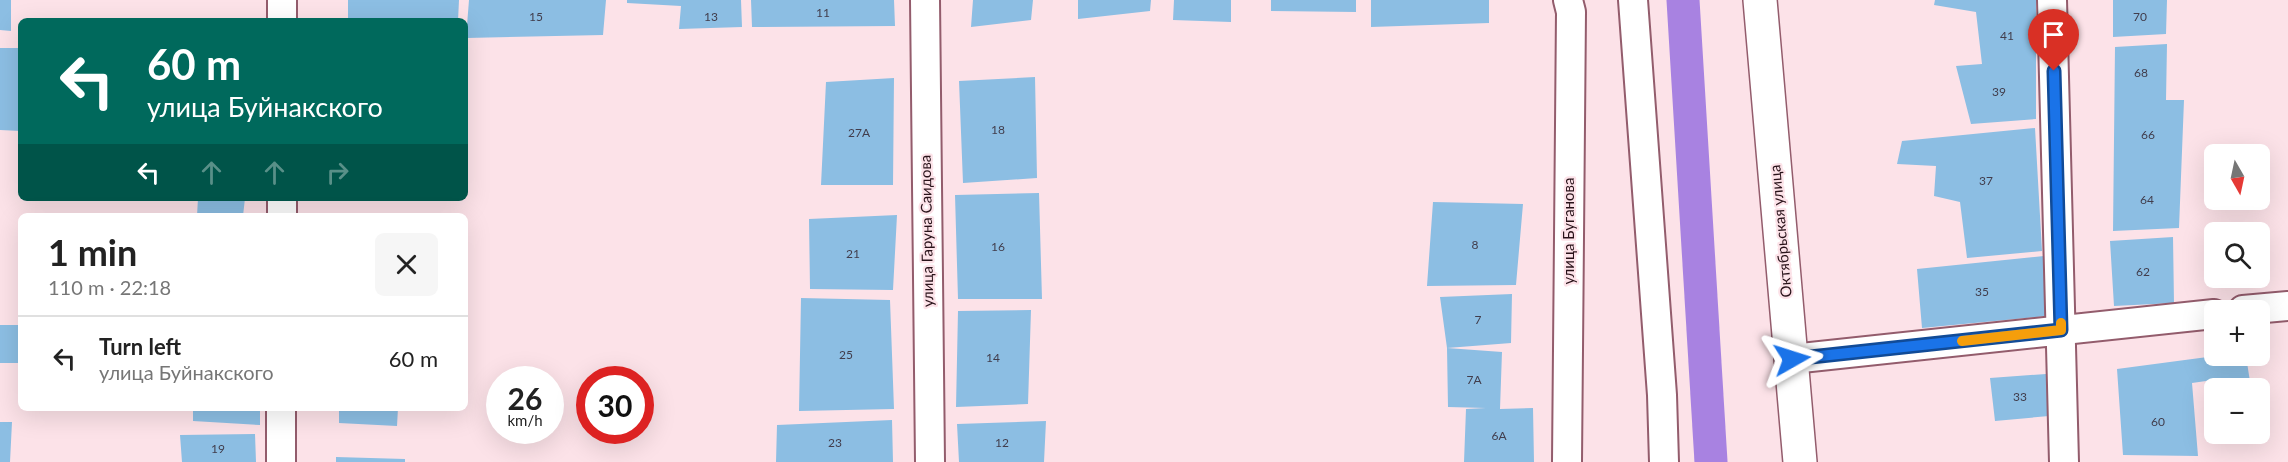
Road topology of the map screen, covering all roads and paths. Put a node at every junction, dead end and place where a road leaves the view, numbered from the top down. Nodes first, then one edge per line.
1 (282, 0) edge
2 (925, 0) edge
3 (1568, 0) edge
4 (1633, 0) edge
5 (1760, 0) edge
6 (2052, 0) edge
7 (282, 18) edge
8 (2288, 306) edge
9 (2270, 308) edge
10 (2204, 315) edge
11 (2061, 330) junction
12 (1792, 359) junction
13 (281, 411) edge
14 (281, 462) edge
15 (930, 462) edge
16 (1567, 462) edge
17 (1664, 462) edge
18 (1800, 462) edge
19 (2064, 462) edge

1 - 7 street
2 - 15 street, улица Гаруна Саидова
3 - 16 street, улица Буганова
4 - 17 street
5 - 12 street, Октябрьская улица
6 - 11 street
8 - 9 street
10 - 11 street
11 - 12 street
11 - 19 street
12 - 18 street, Октябрьская улица
13 - 14 street

